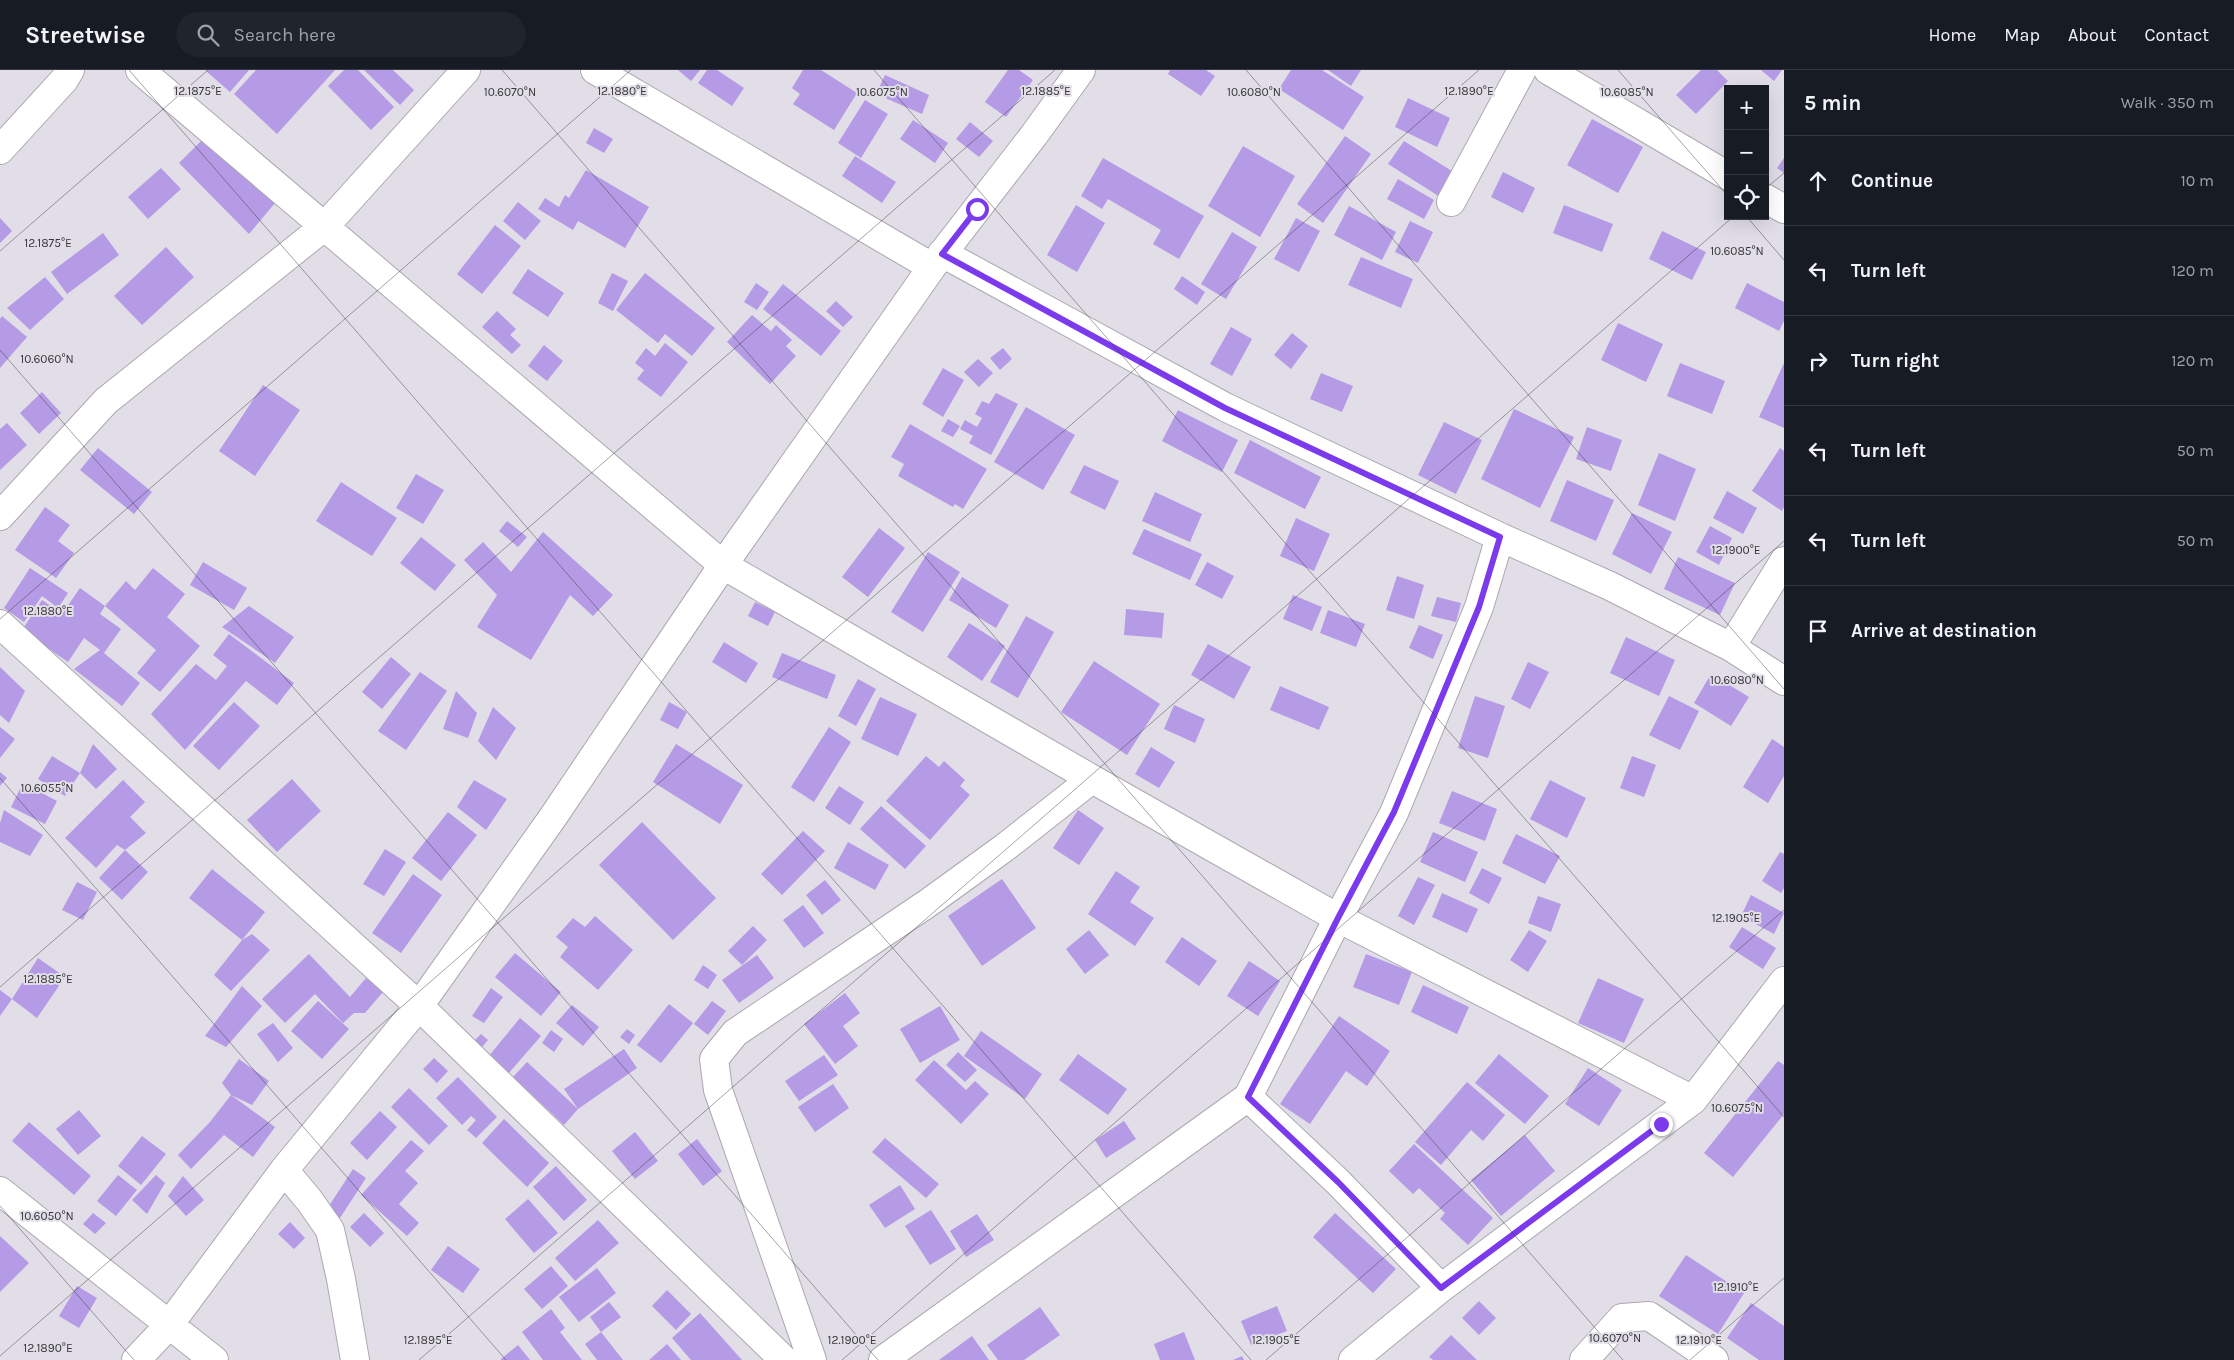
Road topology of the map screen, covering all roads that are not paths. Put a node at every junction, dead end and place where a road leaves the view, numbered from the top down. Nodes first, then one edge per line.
1 (70, 70) edge
2 (140, 70) edge
3 (466, 70) edge
4 (595, 70) edge
5 (1081, 70) edge
6 (1522, 70) edge
7 (1548, 70) edge
8 (0, 150) edge
9 (1726, 175) edge
10 (1769, 200) edge
11 (1451, 202) dead end
12 (1784, 209) edge
13 (325, 226) junction
14 (937, 260) junction
15 (0, 516) edge
16 (1500, 537) junction
17 (1784, 561) edge
18 (723, 565) junction
19 (0, 624) edge
20 (1731, 647) junction
21 (1784, 681) edge
22 (1092, 779) junction
23 (1338, 918) junction
24 (1784, 981) edge
25 (418, 1006) junction
26 (1248, 1097) junction
27 (1693, 1100) junction
28 (284, 1170) junction
29 (0, 1190) edge
30 (1441, 1288) junction
31 (169, 1325) junction
32 (136, 1360) edge
33 (214, 1360) edge
34 (355, 1360) edge
35 (784, 1360) edge
36 (812, 1360) edge
37 (884, 1360) edge
38 (1353, 1360) edge
39 (1584, 1360) edge
40 (1714, 1360) edge

1 - 8 street
2 - 13 street
3 - 13 street
4 - 14 street
5 - 14 street
6 - 11 street
7 - 9 street
10 - 12 street
13 - 15 street
13 - 18 street
14 - 16 street
14 - 18 street
16 - 20 street
16 - 23 street
17 - 20 street
18 - 22 street
18 - 25 street
19 - 25 street
20 - 21 street
22 - 23 street
22 - 36 street
23 - 26 street
23 - 27 street
24 - 27 street
25 - 28 street
25 - 35 street
26 - 30 street
26 - 37 street
27 - 30 street
28 - 31 street
28 - 34 street
29 - 31 street
30 - 38 street
31 - 32 street
31 - 33 street
39 - 40 street

